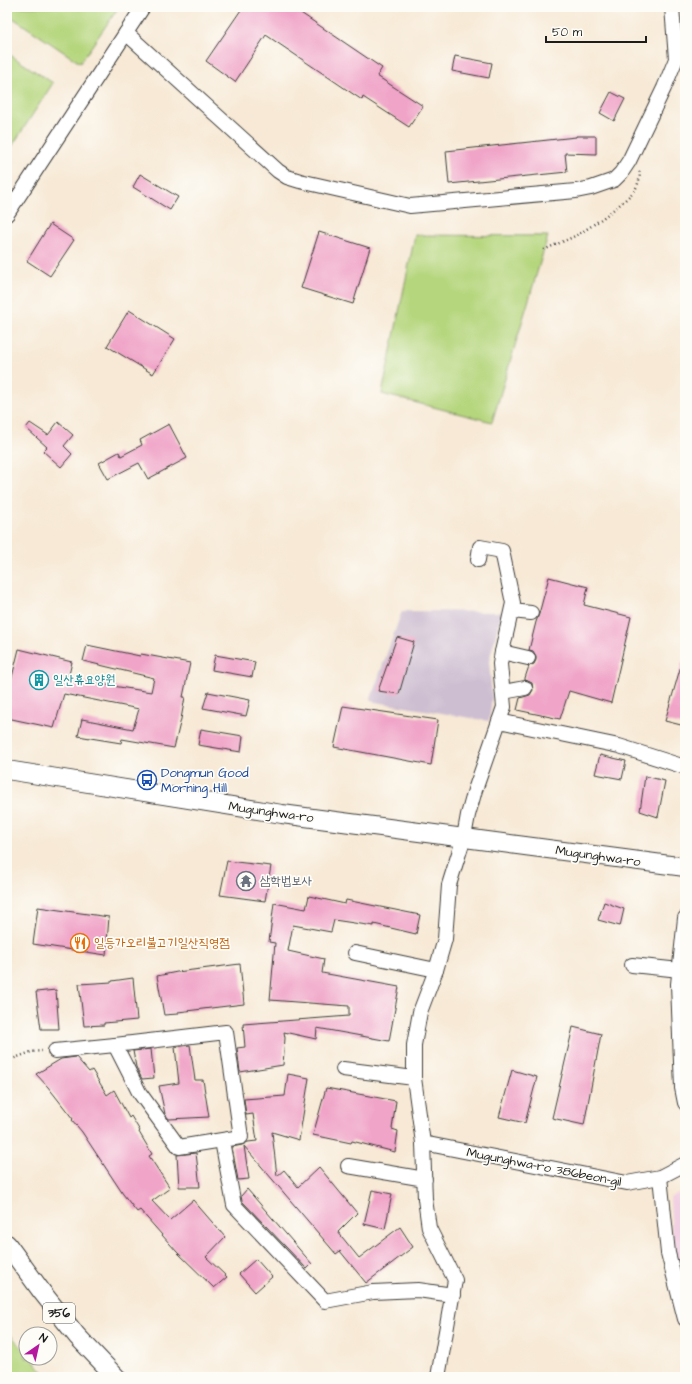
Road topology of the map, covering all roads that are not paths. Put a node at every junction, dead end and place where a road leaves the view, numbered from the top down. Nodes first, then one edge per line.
1 (143, 7) edge
2 (672, 7) edge
3 (126, 33) junction
4 (681, 57) edge
5 (7, 214) edge
6 (478, 560) dead end
7 (512, 611) junction
8 (531, 613) dead end
9 (502, 652) junction
10 (528, 658) dead end
11 (525, 688) dead end
12 (503, 692) junction
13 (499, 721) junction
14 (685, 766) edge
15 (7, 770) edge
16 (464, 838) junction
17 (685, 867) edge
18 (685, 918) edge
19 (355, 952) dead end
20 (632, 965) dead end
21 (436, 970) junction
22 (680, 970) junction
23 (682, 1034) edge
24 (115, 1045) junction
25 (55, 1051) road end
26 (343, 1069) dead end
27 (414, 1078) junction
28 (685, 1103) edge
29 (222, 1141) junction
30 (424, 1143) junction
31 (685, 1164) edge
32 (348, 1166) dead end
33 (660, 1177) junction
34 (425, 1179) junction
35 (7, 1244) edge
36 (7, 1264) edge
37 (453, 1294) junction
38 (685, 1320) edge
39 (99, 1377) edge
40 (116, 1377) edge
41 (438, 1377) edge

1 - 3 street
2 - 4 street
3 - 4 street
3 - 5 street
6 - 7 street
7 - 8 street
7 - 9 street
9 - 10 street
9 - 12 street
11 - 12 street
12 - 13 street
13 - 14 street
13 - 16 street
15 - 16 main road, Mugunghwa-ro
16 - 17 main road, Mugunghwa-ro
16 - 21 street
18 - 22 street
19 - 21 street
20 - 22 street
21 - 27 street
22 - 23 street
23 - 28 street
24 - 25 street
24 - 29 street
24 - 29 street
26 - 27 street
27 - 30 street
29 - 37 street
30 - 33 street, Mugunghwa-ro 386beon-gil
30 - 34 street
31 - 33 street, Mugunghwa-ro 386beon-gil
32 - 34 street
33 - 38 street
34 - 37 street
35 - 40 main road, 356
36 - 39 main road
37 - 41 street

